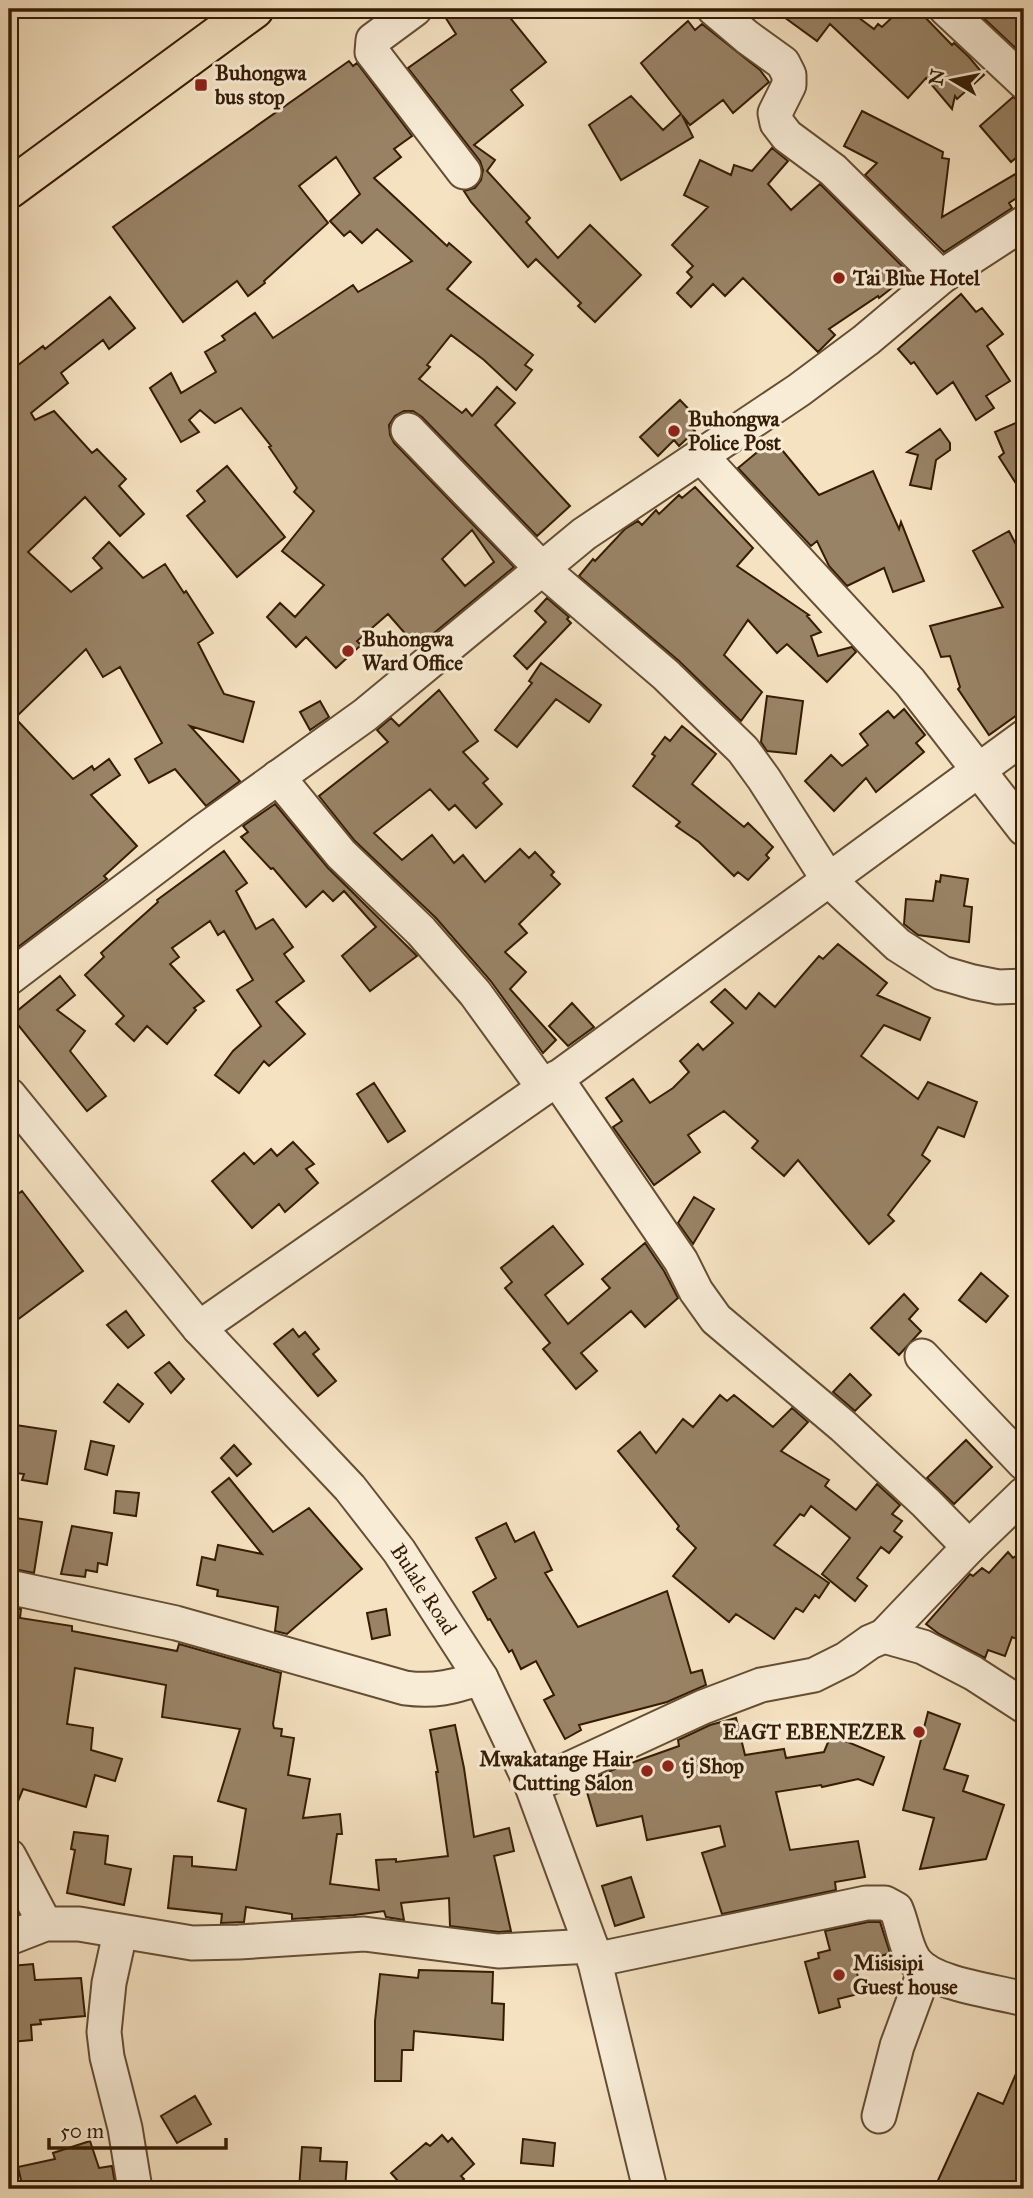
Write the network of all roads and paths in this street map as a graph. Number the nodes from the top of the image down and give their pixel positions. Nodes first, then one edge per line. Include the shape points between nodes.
1 (254, 9) edge
2 (415, 9) edge
3 (714, 9) edge
4 (946, 9) edge
5 (1024, 82) edge
6 (464, 173) dead end
7 (9, 189) edge
8 (1024, 223) edge
9 (941, 277) junction
10 (408, 430) dead end
11 (701, 456) junction
12 (541, 568) junction
13 (1024, 737) edge
14 (977, 772) junction
15 (278, 777) junction
16 (1024, 829) edge
17 (828, 879) junction
18 (9, 978) edge
19 (1024, 986) edge
20 (550, 1083) junction
21 (9, 1095) edge
22 (199, 1328) junction
23 (922, 1356) dead end
24 (1024, 1463) edge
25 (1024, 1494) edge
26 (969, 1546) junction
27 (9, 1587) edge
28 (884, 1636) junction
29 (481, 1678) junction
30 (1024, 1706) edge
31 (532, 1786) junction
32 (9, 1856) edge
33 (45, 1924) junction
34 (120, 1933) junction
35 (9, 1938) edge
36 (592, 1953) junction
37 (925, 1970) junction
38 (1024, 1999) edge
39 (879, 2116) dead end
40 (135, 2189) edge
41 (650, 2189) edge

1 - 7 highway
2 - 6 street via 373,40 372,52
3 - 9 street via 783,62 789,85 775,113 787,136 833,170
4 - 5 street
8 - 9 street
9 - 11 street via 866,341
10 - 12 street
11 - 12 street
11 - 14 street via 909,682
12 - 15 street via 365,715
12 - 17 street via 666,675 743,750
13 - 14 street
14 - 16 street
14 - 17 street
15 - 18 street
15 - 20 street via 341,854 421,930
17 - 19 street via 898,945 942,973 998,987
17 - 20 street
20 - 22 street
20 - 26 street via 681,1261 716,1319 842,1426
21 - 22 street, Bulale Road
22 - 29 street, Bulale Road via 350,1488 399,1551
23 - 24 street
25 - 26 street
26 - 28 street
27 - 29 street via 176,1623 405,1688 429,1691
28 - 30 street via 923,1647
28 - 31 street via 814,1675 761,1685 703,1707
29 - 31 street, Bulale Road
31 - 36 street, Bulale Road
32 - 33 street
33 - 34 street via 79,1924
33 - 35 street
34 - 36 street via 192,1943 364,1934 498,1951
34 - 40 street via 104,2032
36 - 37 street via 885,1903 896,1909 915,1962
36 - 41 street, Bulale Road
37 - 38 street
37 - 39 street via 897,2046

